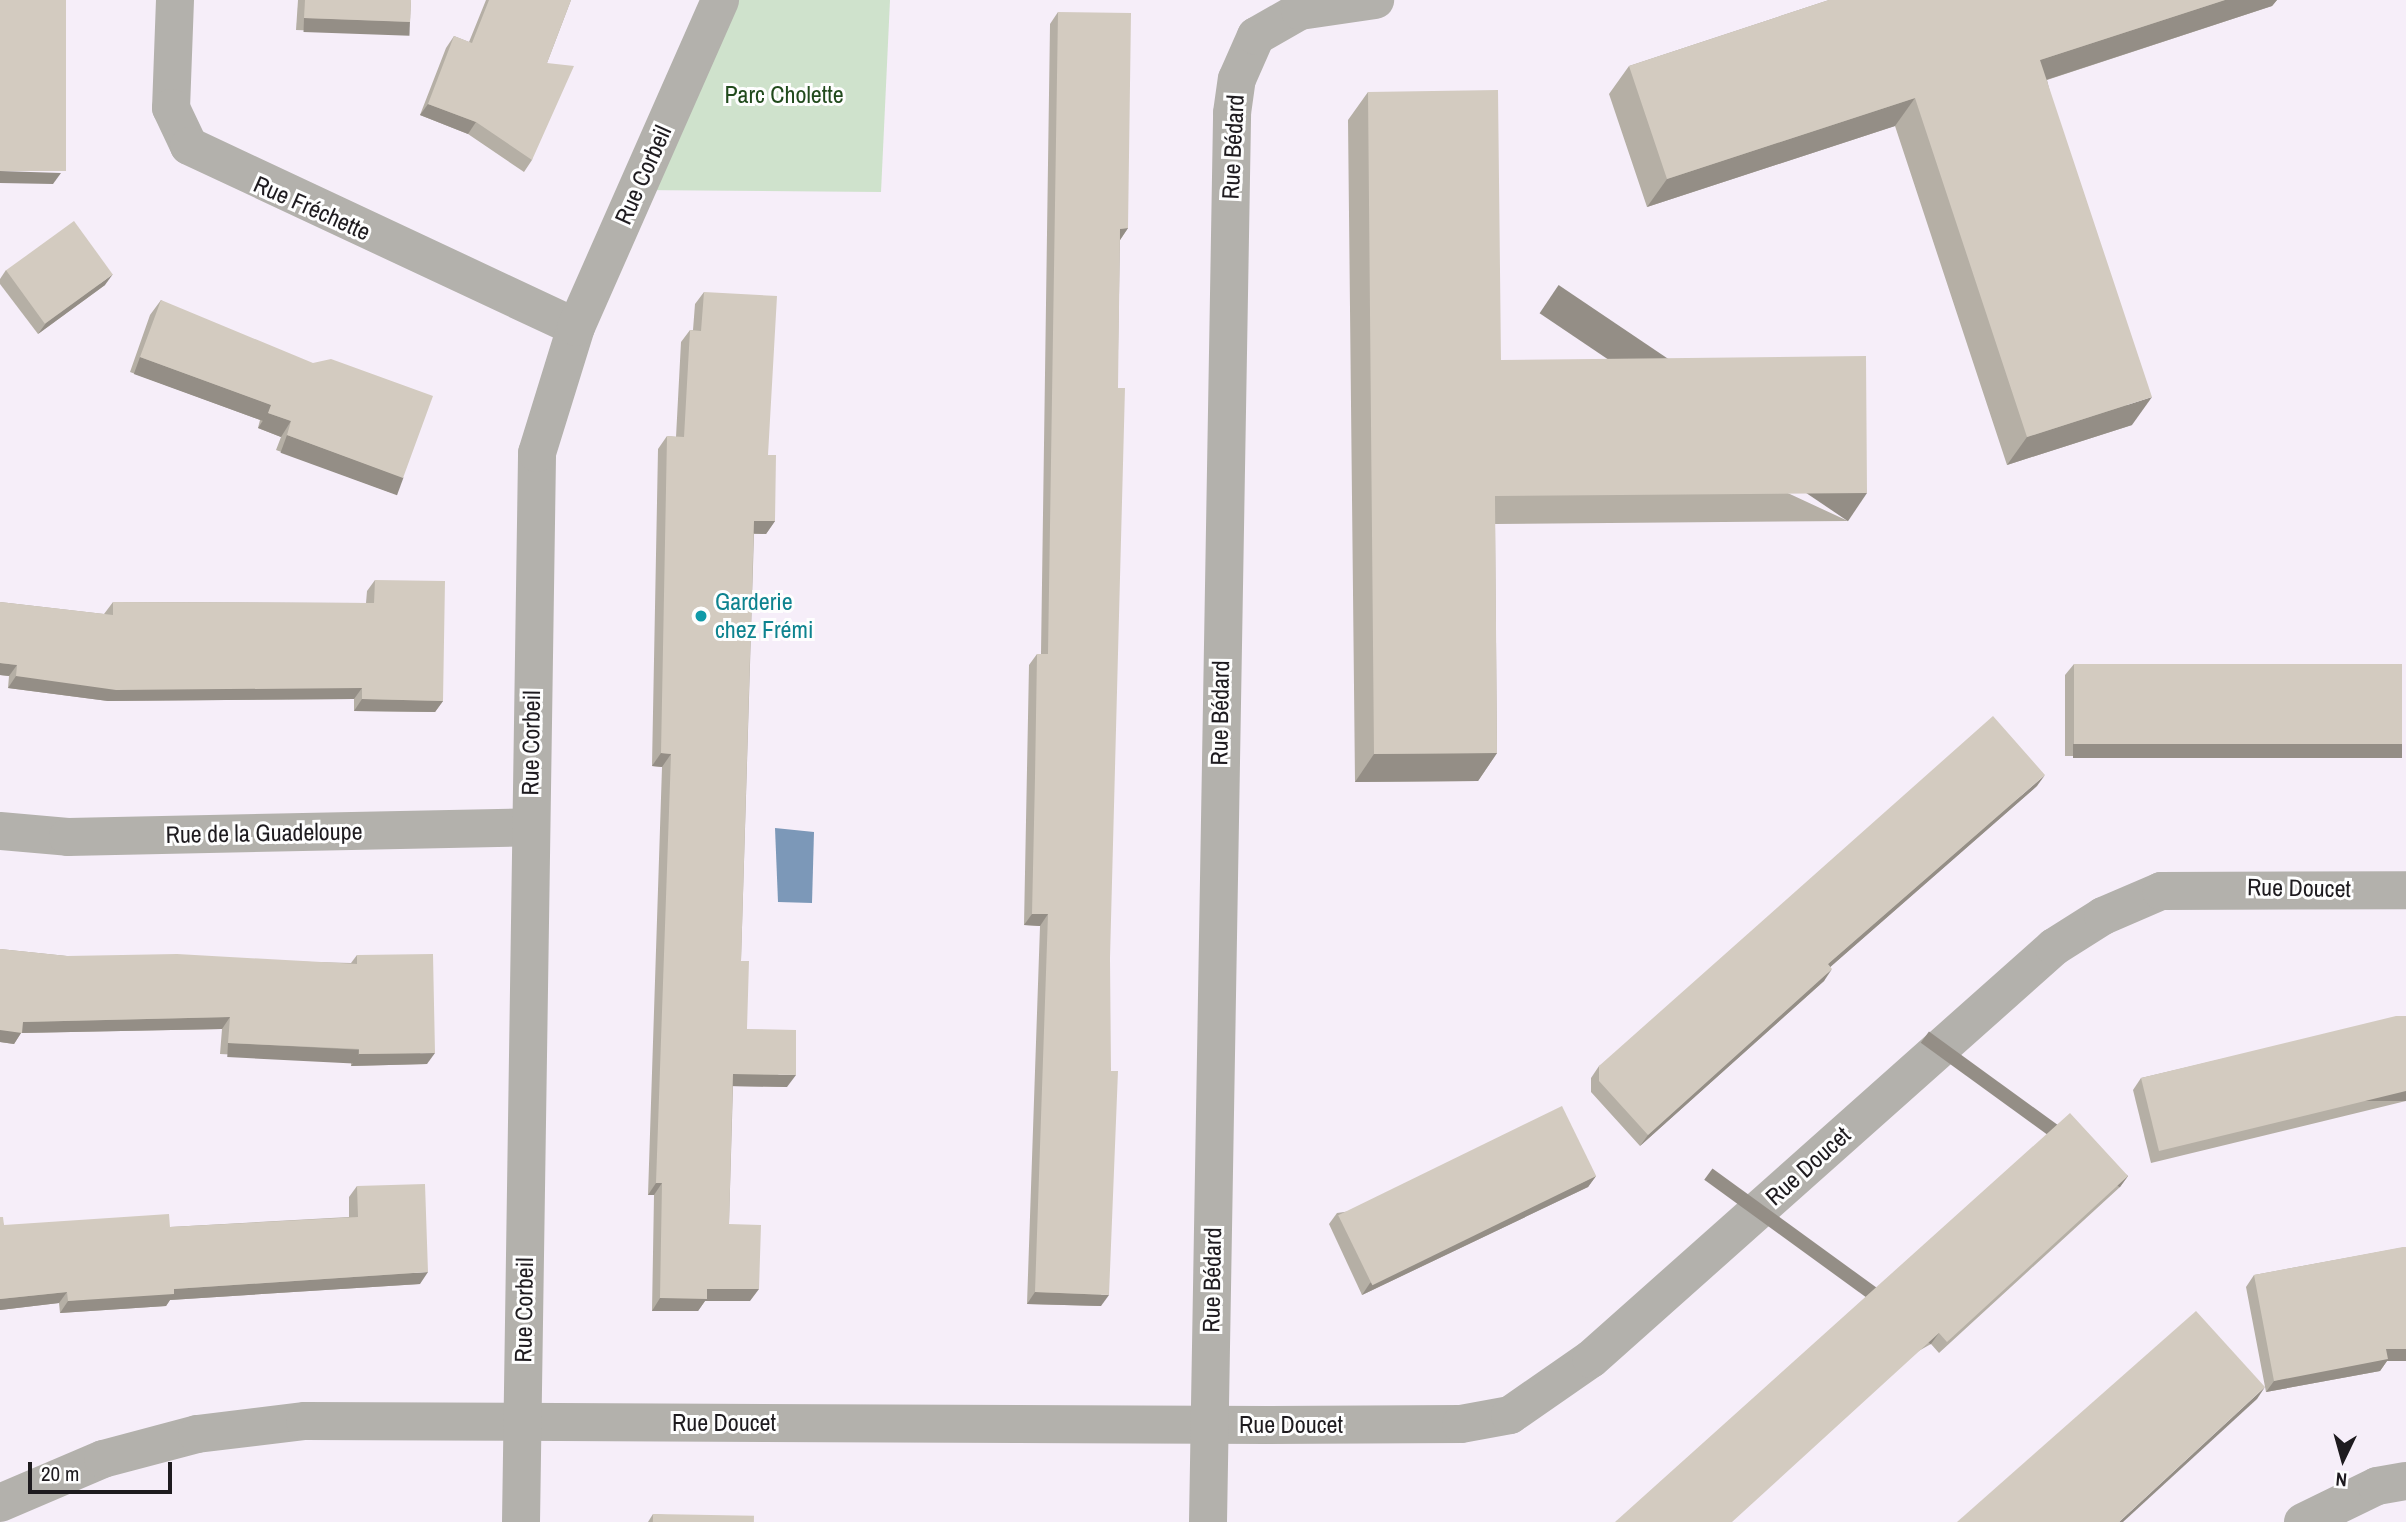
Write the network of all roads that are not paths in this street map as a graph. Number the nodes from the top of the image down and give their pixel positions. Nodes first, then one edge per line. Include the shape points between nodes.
1 (174, 0) edge
2 (720, 0) edge
3 (1375, 0) edge
4 (576, 327) junction
5 (529, 827) junction
6 (0, 831) edge
7 (2406, 890) edge
8 (523, 1422) junction
9 (1210, 1424) junction
10 (2406, 1481) edge
11 (0, 1503) edge
12 (521, 1522) edge
13 (1208, 1522) edge
14 (2303, 1522) edge

1 - 4 street, Rue Fréchette via 171,108 189,146
2 - 4 street, Rue Corbeil
3 - 9 street, Rue Bédard via 1300,11 1256,36 1237,79 1232,113
4 - 5 street, Rue Corbeil via 537,453
5 - 6 street, Rue de la Guadeloupe via 68,838
5 - 8 street, Rue Corbeil
7 - 9 street, Rue Doucet via 2231,886 2161,891 2103,916 2054,947 1591,1359 1510,1415 1461,1424
8 - 9 street, Rue Doucet
8 - 11 street, Rue Doucet via 305,1421 197,1434 103,1460
8 - 12 street, Rue Corbeil
9 - 13 street, Rue Bédard
10 - 14 street via 2378,1486

